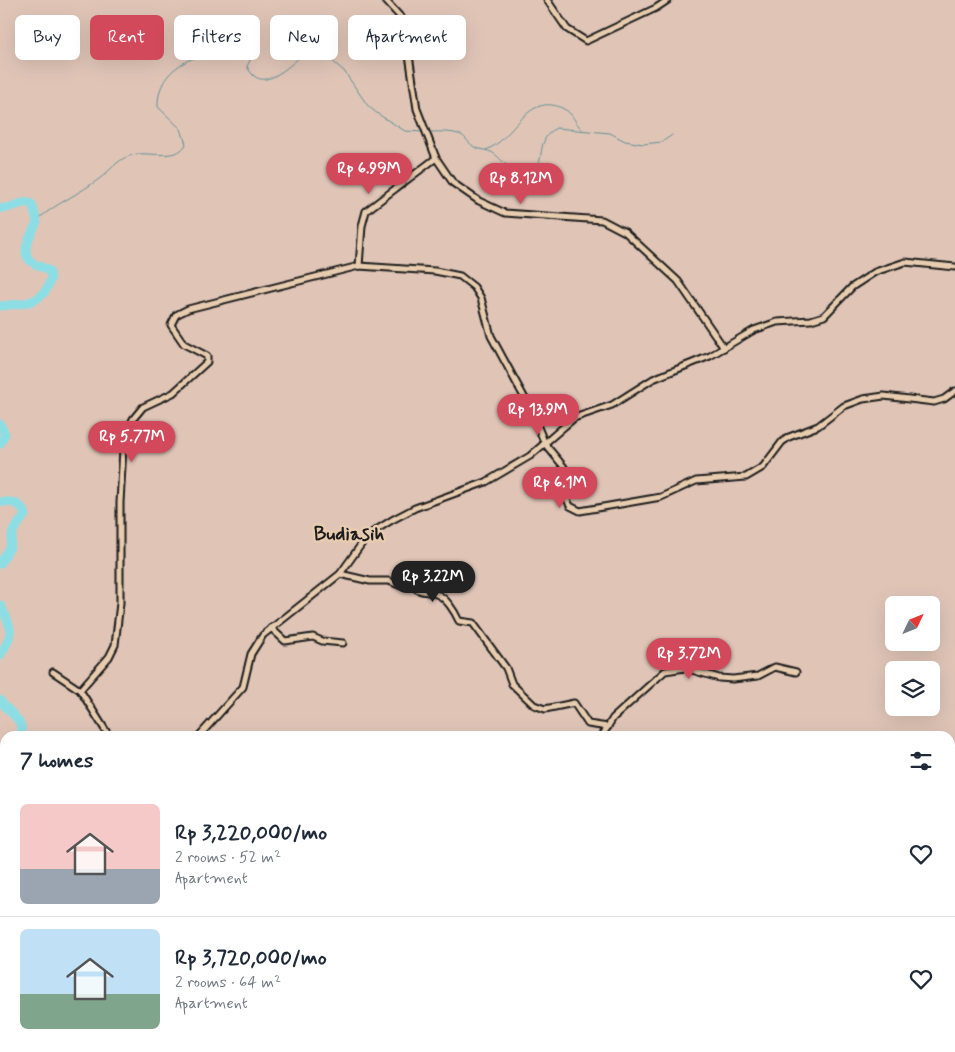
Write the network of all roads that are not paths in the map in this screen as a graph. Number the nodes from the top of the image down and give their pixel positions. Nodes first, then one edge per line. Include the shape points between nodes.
1 (384, 0) edge
2 (547, 0) edge
3 (668, 0) edge
4 (436, 158) junction
5 (955, 262) edge
6 (945, 265) junction
7 (359, 266) junction
8 (955, 267) edge
9 (724, 348) junction
10 (955, 391) edge
11 (545, 444) junction
12 (340, 574) junction
13 (271, 628) junction
14 (343, 643) dead end
15 (53, 672) dead end
16 (796, 672) dead end
17 (80, 690) junction
18 (608, 727) junction
19 (204, 729) edge
20 (106, 731) edge
21 (605, 731) edge

1 - 4 street via 404,21 417,109
2 - 3 street via 567,29 586,41 662,6
4 - 7 street via 366,211
4 - 9 street via 458,187 496,209 517,214 602,220 624,232 678,281
5 - 6 street
6 - 8 street
6 - 9 street via 905,262 891,266 859,281 824,316 772,323
7 - 11 street via 449,273 467,280 481,298 491,336 530,408
7 - 17 street via 188,309 173,318 171,325 179,338 208,360 173,393 143,406 127,431 120,494 120,603 115,645 109,657
9 - 11 street via 653,379 606,408 574,418
10 - 11 street via 934,402 884,396 863,399 844,406 818,426 789,437 763,467 746,477 696,481 661,497 589,510 580,511 570,506 564,486 564,467
11 - 12 street via 486,482 415,508 368,535
12 - 13 street
12 - 18 street via 398,585 411,584 419,591 439,594 459,621 474,623 506,668 512,684 534,705 545,709 574,703 588,724
13 - 14 street via 285,640 313,637
13 - 19 street via 253,648 243,687
15 - 17 street
16 - 18 street via 775,666 758,676 733,679 684,668 671,669 657,676 613,718
17 - 20 street
18 - 21 street

